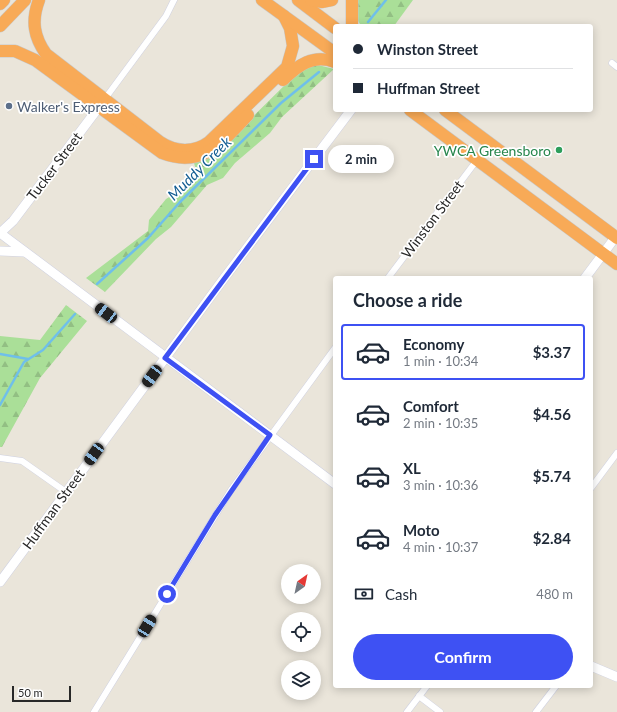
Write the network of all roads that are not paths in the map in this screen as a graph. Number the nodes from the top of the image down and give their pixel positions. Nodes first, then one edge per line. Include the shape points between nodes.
1 (4, 0) edge
2 (25, 0) edge
3 (38, 0) edge
4 (174, 0) edge
5 (262, 0) edge
6 (298, 0) edge
7 (311, 0) edge
8 (332, 0) edge
9 (352, 0) edge
10 (0, 4) edge
11 (284, 16) junction
12 (352, 24) edge
13 (0, 26) edge
14 (333, 26) edge
15 (0, 50) edge
16 (333, 52) edge
17 (333, 62) edge
18 (101, 104) junction
19 (350, 112) edge
20 (413, 112) edge
21 (448, 112) edge
22 (477, 160) junction
23 (0, 233) edge
24 (616, 237) edge
25 (0, 251) edge
26 (25, 252) junction
27 (603, 253) junction
28 (617, 264) edge
29 (390, 276) edge
30 (586, 276) edge
31 (333, 351) edge
32 (165, 358) junction
33 (270, 435) junction
34 (617, 453) edge
35 (0, 458) edge
36 (333, 482) edge
37 (593, 485) edge
38 (66, 492) junction
39 (0, 582) edge
40 (593, 667) edge
41 (615, 674) edge
42 (425, 688) edge
43 (554, 688) edge
44 (419, 696) junction
45 (94, 712) edge
46 (407, 712) edge
47 (440, 712) edge
48 (536, 712) edge

1 - 10 highway
2 - 13 highway
3 - 18 highway via 34,30 38,43 46,54
4 - 18 street, Tucker Street via 166,16
5 - 11 highway
6 - 14 highway
7 - 8 highway
9 - 12 highway
11 - 16 highway
11 - 18 highway via 290,28 293,46 287,67 204,145 182,150 167,146
15 - 18 highway via 15,51 35,60
17 - 18 highway via 311,60 302,63 216,147 208,153 188,158 162,153
18 - 23 street, Tucker Street via 12,221
19 - 32 street, Huffman Street
20 - 22 highway
21 - 24 highway
22 - 27 highway
22 - 29 street, Winston Street
23 - 26 street
24 - 27 street
25 - 26 street
26 - 32 street
27 - 28 highway
27 - 30 street
31 - 33 street
32 - 33 street
32 - 38 street, Huffman Street
33 - 36 street
33 - 45 street via 215,515
34 - 37 street
35 - 38 street via 22,461
38 - 39 street, Huffman Street
40 - 41 street
42 - 44 street
43 - 48 street
44 - 46 street
44 - 47 street

